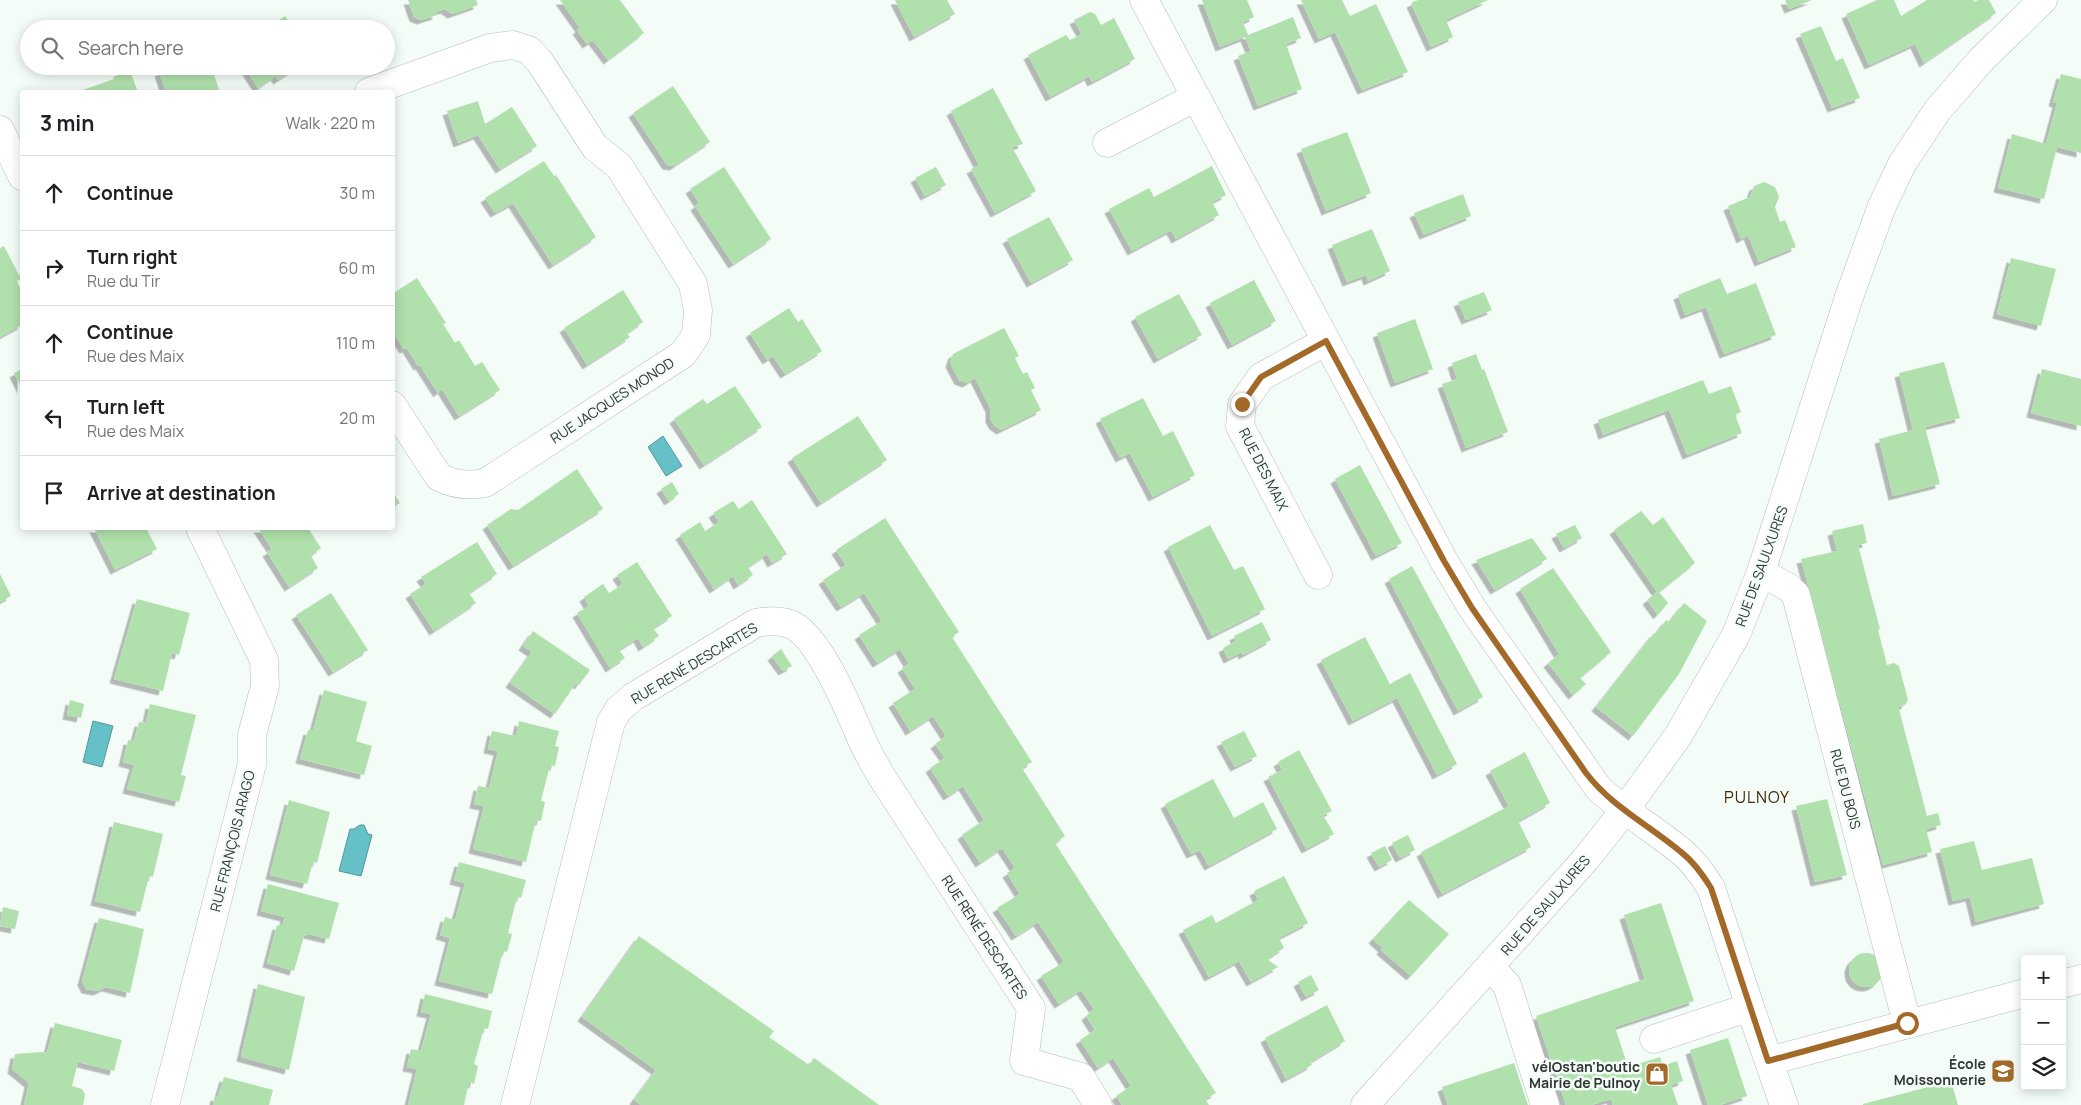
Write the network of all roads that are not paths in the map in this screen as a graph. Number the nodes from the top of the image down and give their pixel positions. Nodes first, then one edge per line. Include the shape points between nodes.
1 (1144, 0) edge
2 (2043, 0) edge
3 (374, 90) edge
4 (1196, 97) junction
5 (0, 130) edge
6 (1107, 143) dead end
7 (20, 172) edge
8 (1326, 341) junction
9 (395, 410) edge
10 (201, 530) edge
11 (1762, 572) junction
12 (1318, 575) dead end
13 (1624, 811) junction
14 (1490, 967) junction
15 (2081, 979) edge
16 (2066, 983) edge
17 (2021, 994) edge
18 (1750, 1007) junction
19 (1907, 1023) junction
20 (1654, 1039) dead end
21 (1768, 1061) junction
22 (165, 1105) edge
23 (515, 1105) edge
24 (1098, 1105) edge
25 (1365, 1105) edge
26 (1545, 1105) edge
27 (1784, 1105) edge

1 - 4 street
2 - 11 street, RUE DE SAULXURES via 1981,60 1937,111 1902,164 1882,206 1849,297
3 - 9 street, RUE JACQUES MONOD via 490,48 512,45 528,50 540,62 596,147 618,166 692,284 698,310 696,335 683,354 485,482 471,486 439,478
4 - 6 street
4 - 8 street
5 - 7 street
8 - 12 street, RUE DES MAIX via 1261,377 1242,404 1240,426
8 - 13 street via 1472,608 1586,773
10 - 22 street, RUE FRANÇOIS ARAGO via 264,660 265,686 252,735 252,764
11 - 13 street, RUE DE SAULXURES via 1736,635 1678,736
11 - 19 street, RUE DU BOIS via 1796,596
13 - 14 street, RUE DE SAULXURES
13 - 18 street via 1683,853 1711,888
14 - 25 street, RUE DE SAULXURES
14 - 26 street via 1507,985
15 - 16 street
17 - 19 street
18 - 20 street
18 - 21 street
19 - 21 street
21 - 27 street
23 - 24 street, RUE RENÉ DESCARTES via 612,722 633,697 756,623 772,621 791,624 809,639 845,698 862,742 880,774 1031,1008 1024,1061 1081,1077

